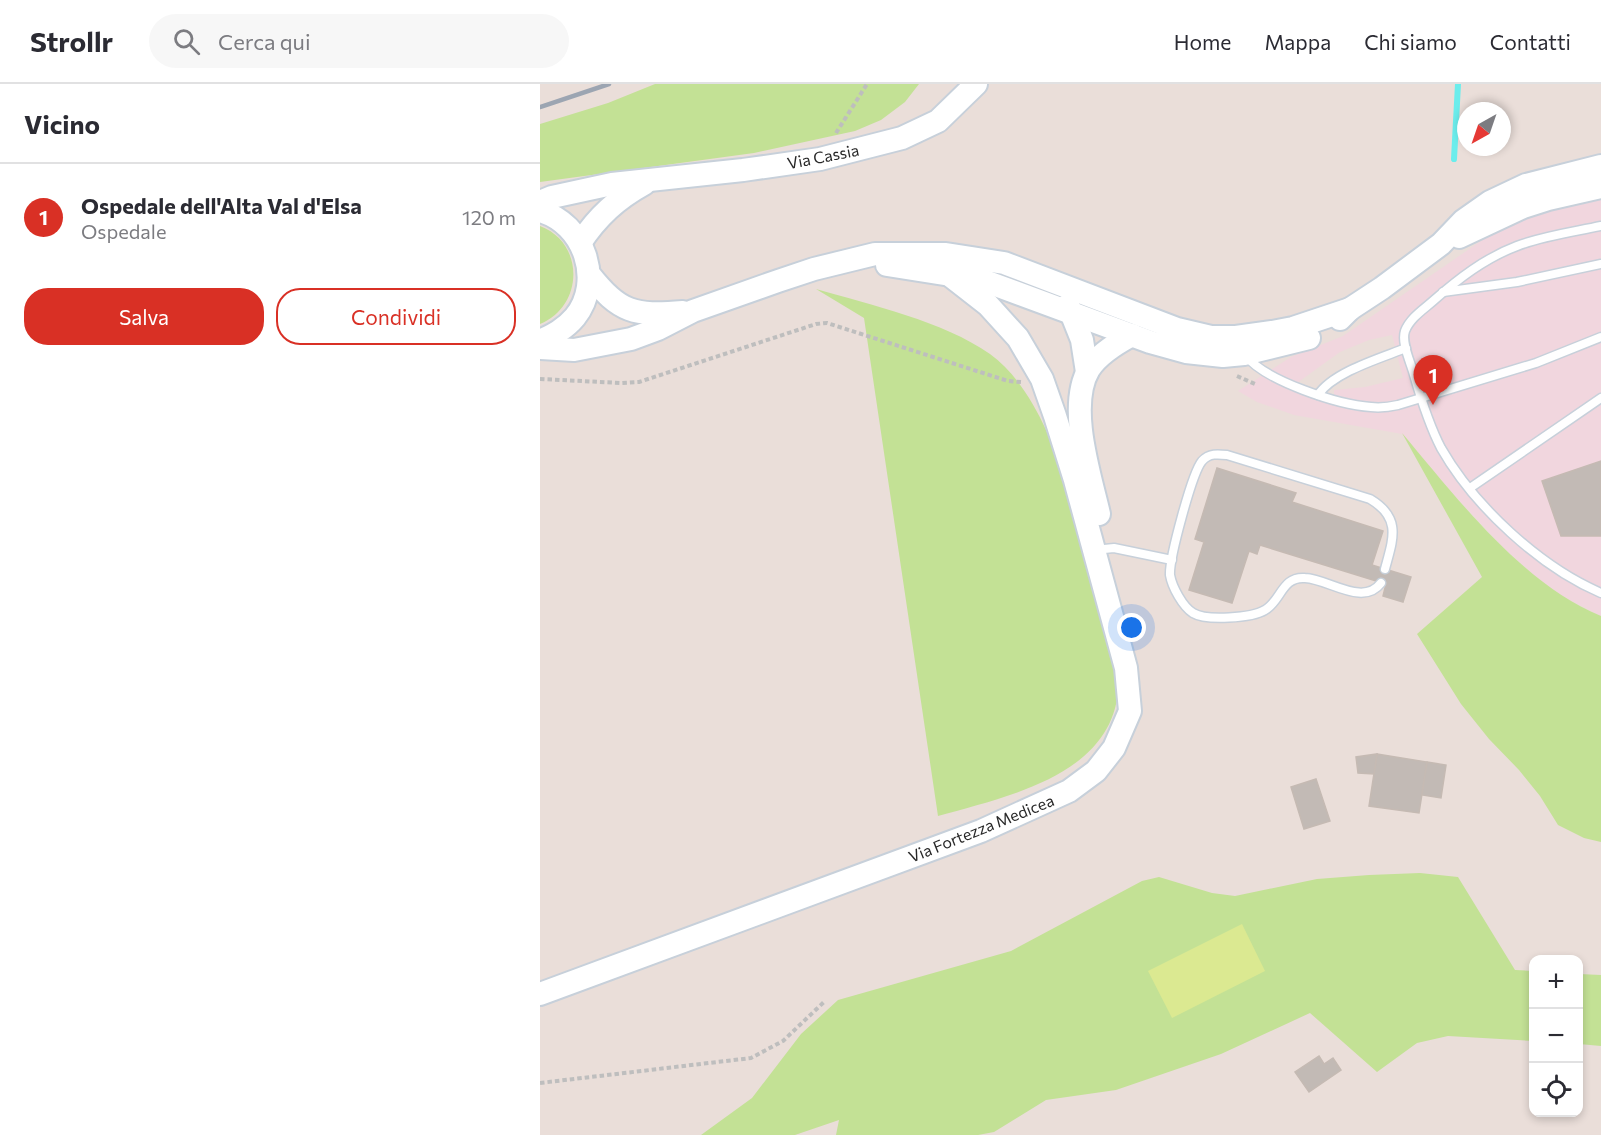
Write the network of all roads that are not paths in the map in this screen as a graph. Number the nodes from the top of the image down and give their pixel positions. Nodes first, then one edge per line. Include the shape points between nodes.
1 (976, 84) edge
2 (1601, 166) edge
3 (651, 180) junction
4 (1601, 187) edge
5 (540, 202) edge
6 (540, 211) edge
7 (1601, 226) edge
8 (580, 243) junction
9 (1441, 244) junction
10 (975, 257) junction
11 (850, 261) junction
12 (1601, 264) edge
13 (947, 273) junction
14 (589, 274) junction
15 (1443, 292) junction
16 (1350, 309) junction
17 (693, 311) junction
18 (1071, 312) junction
19 (1132, 335) junction
20 (1210, 337) junction
21 (1601, 337) edge
22 (540, 341) edge
23 (540, 348) edge
24 (1407, 348) junction
25 (1244, 354) junction
26 (1088, 372) junction
27 (1318, 395) junction
28 (1421, 398) junction
29 (1601, 398) edge
30 (1470, 488) junction
31 (1100, 549) junction
32 (1172, 560) junction
33 (1385, 569) dead end
34 (1381, 583) dead end
35 (1601, 593) edge
36 (540, 994) edge

1 - 3 main road, Via Cassia via 938,121 902,138 820,159
2 - 9 main road via 1506,193 1475,212
3 - 5 main road, Via Cassia via 612,184
3 - 8 main road, Via Cassia via 607,209
4 - 9 main road via 1512,211
6 - 8 main road via 567,226
7 - 15 lane via 1518,245 1477,267
8 - 14 main road
9 - 16 main road
10 - 11 main road via 875,254
10 - 18 main road via 1001,273 1063,297
10 - 20 main road via 1020,268 1171,327
11 - 13 main road
11 - 17 main road via 804,272
12 - 15 lane via 1517,282
13 - 18 main road via 995,284
13 - 31 main road via 999,315 1034,364
14 - 17 main road via 611,299 627,309 653,315
14 - 22 main road via 586,297 576,316 559,332
15 - 24 lane via 1408,325 1404,336
16 - 20 main road via 1293,328
16 - 25 main road via 1329,328 1311,337
17 - 23 main road via 658,329 613,344 574,350
18 - 19 main road
18 - 26 main road
19 - 25 main road via 1186,352
19 - 26 main road via 1104,354
20 - 25 lane
21 - 28 lane via 1536,363
24 - 27 lane via 1335,379
24 - 28 lane
25 - 27 lane via 1269,374
26 - 31 main road via 1080,410
27 - 28 lane via 1380,408
28 - 30 lane via 1441,447
29 - 30 lane
30 - 35 lane via 1533,551
31 - 32 lane
31 - 36 main road, Via Fortezza Medicea via 1137,659 1137,682 1119,740 1102,764 1081,783 981,831
32 - 33 lane via 1199,467 1207,457 1219,454 1360,495 1379,505 1389,517 1394,534
32 - 34 lane via 1173,586 1192,612 1206,617 1260,612 1271,605 1287,583 1298,578 1361,593 1373,591

